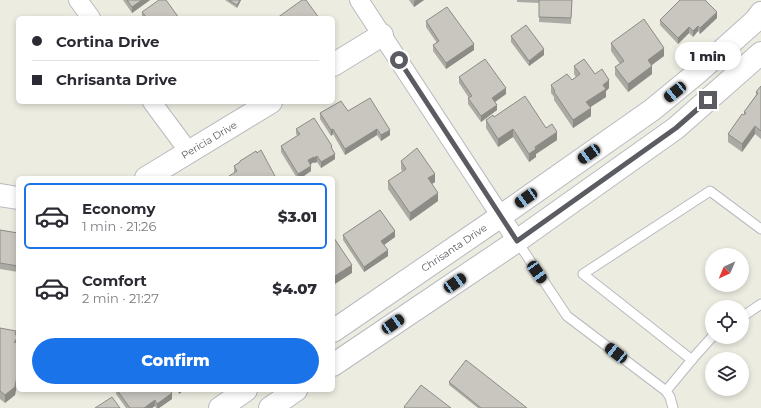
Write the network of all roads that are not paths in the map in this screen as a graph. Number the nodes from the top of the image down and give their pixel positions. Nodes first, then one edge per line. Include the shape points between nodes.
1 (78, 0) edge
2 (359, 0) edge
3 (90, 16) edge
4 (759, 20) edge
5 (382, 34) junction
6 (761, 53) edge
7 (335, 64) edge
8 (153, 104) edge
9 (268, 104) edge
10 (189, 152) junction
11 (149, 176) edge
12 (0, 195) edge
13 (16, 198) edge
14 (501, 216) junction
15 (761, 229) edge
16 (517, 241) junction
17 (761, 304) edge
18 (749, 312) edge
19 (335, 330) edge
20 (706, 344) edge
21 (692, 360) junction
22 (335, 364) edge
23 (666, 391) junction
24 (243, 392) edge
25 (293, 392) edge
26 (220, 408) edge
27 (270, 408) edge
28 (673, 408) edge

1 - 3 street
2 - 5 street
4 - 14 street, Chrisanta Drive via 652,110
5 - 7 street
5 - 14 street
6 - 16 street via 676,128
8 - 10 street
9 - 10 street, Pericia Drive
10 - 11 street, Pericia Drive
12 - 13 street
14 - 16 street
14 - 19 street, Chrisanta Drive
15 - 21 lane via 710,191 583,274
16 - 22 street
16 - 23 lane via 567,316
17 - 18 lane
20 - 21 lane
21 - 23 lane
23 - 28 lane
24 - 26 street
25 - 27 street

